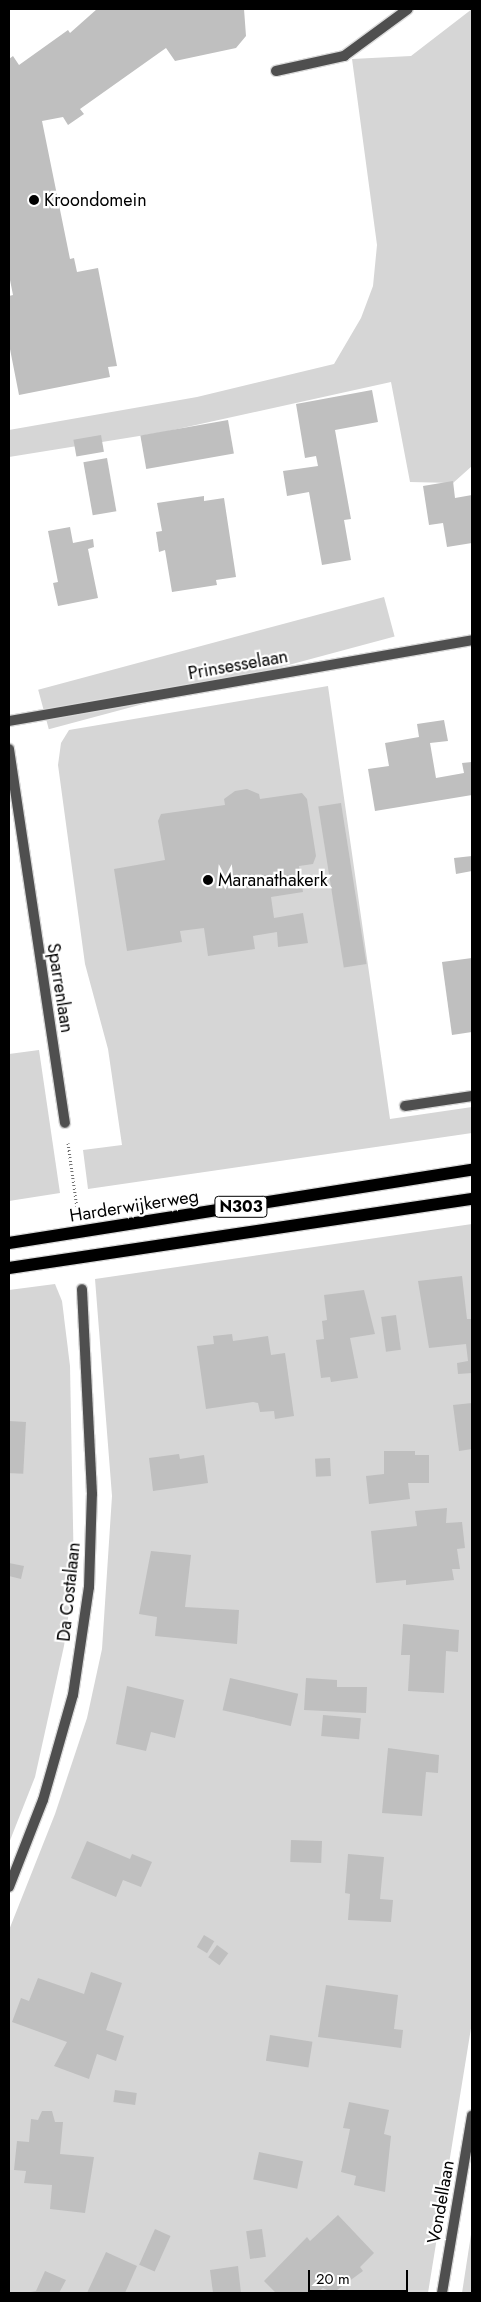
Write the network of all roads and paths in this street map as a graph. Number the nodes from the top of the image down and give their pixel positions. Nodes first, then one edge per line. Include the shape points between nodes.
1 (408, 9) edge
2 (276, 71) dead end
3 (472, 640) edge
4 (9, 722) edge
5 (9, 749) edge
6 (472, 1096) edge
7 (405, 1106) dead end
8 (65, 1123) joint
9 (472, 1170) edge
10 (472, 1199) edge
11 (79, 1232) junction
12 (9, 1243) edge
13 (9, 1268) edge
14 (82, 1289) dead end
15 (9, 1887) edge
16 (472, 2116) edge
17 (442, 2293) edge

1 - 2 street via 344,56
3 - 4 street, Prinsesselaan
5 - 8 street, Sparrenlaan
6 - 7 street
8 - 11 path
9 - 11 main road, Harderwijkerweg / N303
10 - 13 main road, N303
11 - 12 main road, Harderwijkerweg / N303
14 - 15 street, Da Costalaan via 92,1494 89,1587 72,1695 43,1800
16 - 17 street, Vondellaan

